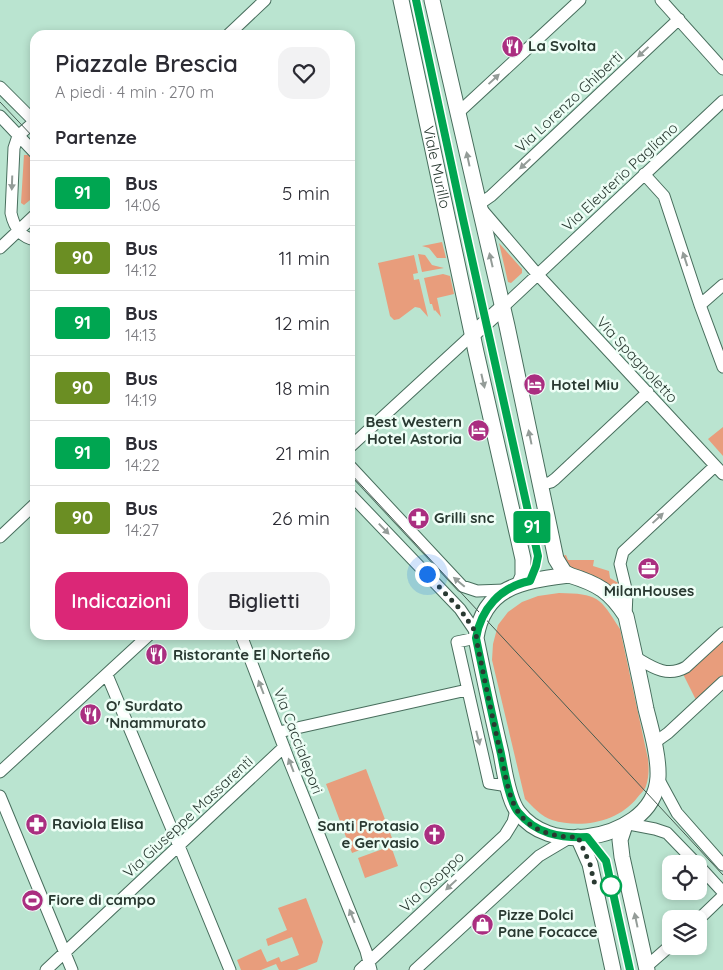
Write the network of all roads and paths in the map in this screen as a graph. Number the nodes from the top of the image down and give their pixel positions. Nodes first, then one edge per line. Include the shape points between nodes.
1 (265, 0) edge
2 (401, 0) edge
3 (432, 0) edge
4 (580, 0) edge
5 (661, 0) edge
6 (679, 19) junction
7 (233, 30) edge
8 (723, 69) edge
9 (0, 87) edge
10 (723, 102) edge
11 (459, 112) junction
12 (0, 116) edge
13 (30, 116) edge
14 (30, 125) edge
15 (18, 136) junction
16 (30, 148) edge
17 (644, 174) junction
18 (478, 205) junction
19 (30, 220) edge
20 (18, 231) junction
21 (30, 237) edge
22 (0, 248) edge
23 (538, 275) junction
24 (723, 285) edge
25 (700, 305) junction
26 (502, 308) junction
27 (472, 334) junction
28 (723, 367) edge
29 (648, 392) junction
30 (355, 442) edge
31 (719, 470) edge
32 (355, 471) edge
33 (540, 485) junction
34 (355, 499) edge
35 (30, 509) edge
36 (0, 537) edge
37 (569, 575) junction
38 (525, 582) junction
39 (505, 590) junction
40 (626, 616) junction
41 (723, 633) edge
42 (477, 636) junction
43 (144, 640) edge
44 (243, 640) edge
45 (635, 657) junction
46 (107, 675) junction
47 (723, 682) edge
48 (467, 690) junction
49 (279, 732) junction
50 (654, 743) junction
51 (284, 747) junction
52 (0, 772) edge
53 (658, 778) junction
54 (508, 786) junction
55 (0, 796) edge
56 (516, 810) junction
57 (627, 825) junction
58 (574, 837) junction
59 (180, 846) junction
60 (688, 855) edge
61 (723, 865) edge
62 (707, 875) edge
63 (723, 894) edge
64 (707, 911) edge
65 (64, 953) junction
66 (662, 954) edge
67 (370, 966) edge
68 (646, 969) edge
69 (46, 970) edge
70 (72, 970) edge
71 (230, 970) edge
72 (360, 970) edge
73 (415, 970) edge
74 (613, 970) edge

1 - 7 street
2 - 27 main road, Viale Murillo
3 - 11 main road
11 -> 4 street
5 - 6 street
6 - 8 street
6 -> 18 street, Via Lorenzo Ghiberti
9 - 13 street
10 - 17 street, Via Eleuterio Pagliano
18 -> 11 main road
12 - 15 street
14 - 15 street
15 - 16 street
15 -> 20 street via 14,148 11,213
17 - 23 street, Via Eleuterio Pagliano
25 -> 17 street via 664,196
18 - 23 street
26 -> 18 main road
19 - 20 street
20 - 21 street
20 - 22 street
23 - 26 street
23 - 29 street, Via Spagnoletto
24 - 25 street
25 - 28 street
26 - 27 main road
33 -> 26 main road
27 - 30 street
27 -> 38 main road, Viale Murillo via 523,559
29 - 31 street, Via Spagnoletto
29 - 33 street via 555,479
40 -> 31 street via 627,592 620,564 623,552
39 -> 32 street via 477,591 462,586
33 - 37 main road via 556,559
34 -> 42 street via 460,609
35 - 36 street
37 - 38 main road
37 - 40 main road via 609,593
38 - 39 main road
39 - 42 main road via 483,616
40 - 45 main road
41 - 45 street via 680,671 668,672
42 - 48 street via 457,642
42 - 54 main road
43 - 46 street
49 -> 44 street, Via Caccialepori
45 - 50 main road
46 - 52 street
46 - 59 street
47 - 50 street
48 - 49 street
48 -> 54 street via 489,783
49 - 51 street, Via Caccialepori
50 - 53 main road
51 - 59 street, Via Giuseppe Massarenti
67 -> 51 street, Via Caccialepori
53 - 57 main road via 646,808
53 - 61 street via 677,813
54 - 56 main road
55 - 65 street
56 - 58 main road via 541,831
56 -> 67 street, Via Osoppo via 505,835
57 - 58 main road via 602,834
57 - 60 street via 655,828 667,833
68 -> 57 main road via 622,857 620,840
58 - 73 street via 539,856
58 - 74 main road via 590,864
59 - 65 street, Via Giuseppe Massarenti
59 - 71 street
62 - 63 street
63 - 64 street
65 - 69 street, Via Giuseppe Massarenti
65 - 70 street
66 - 68 street
67 - 72 street, Via Osoppo

